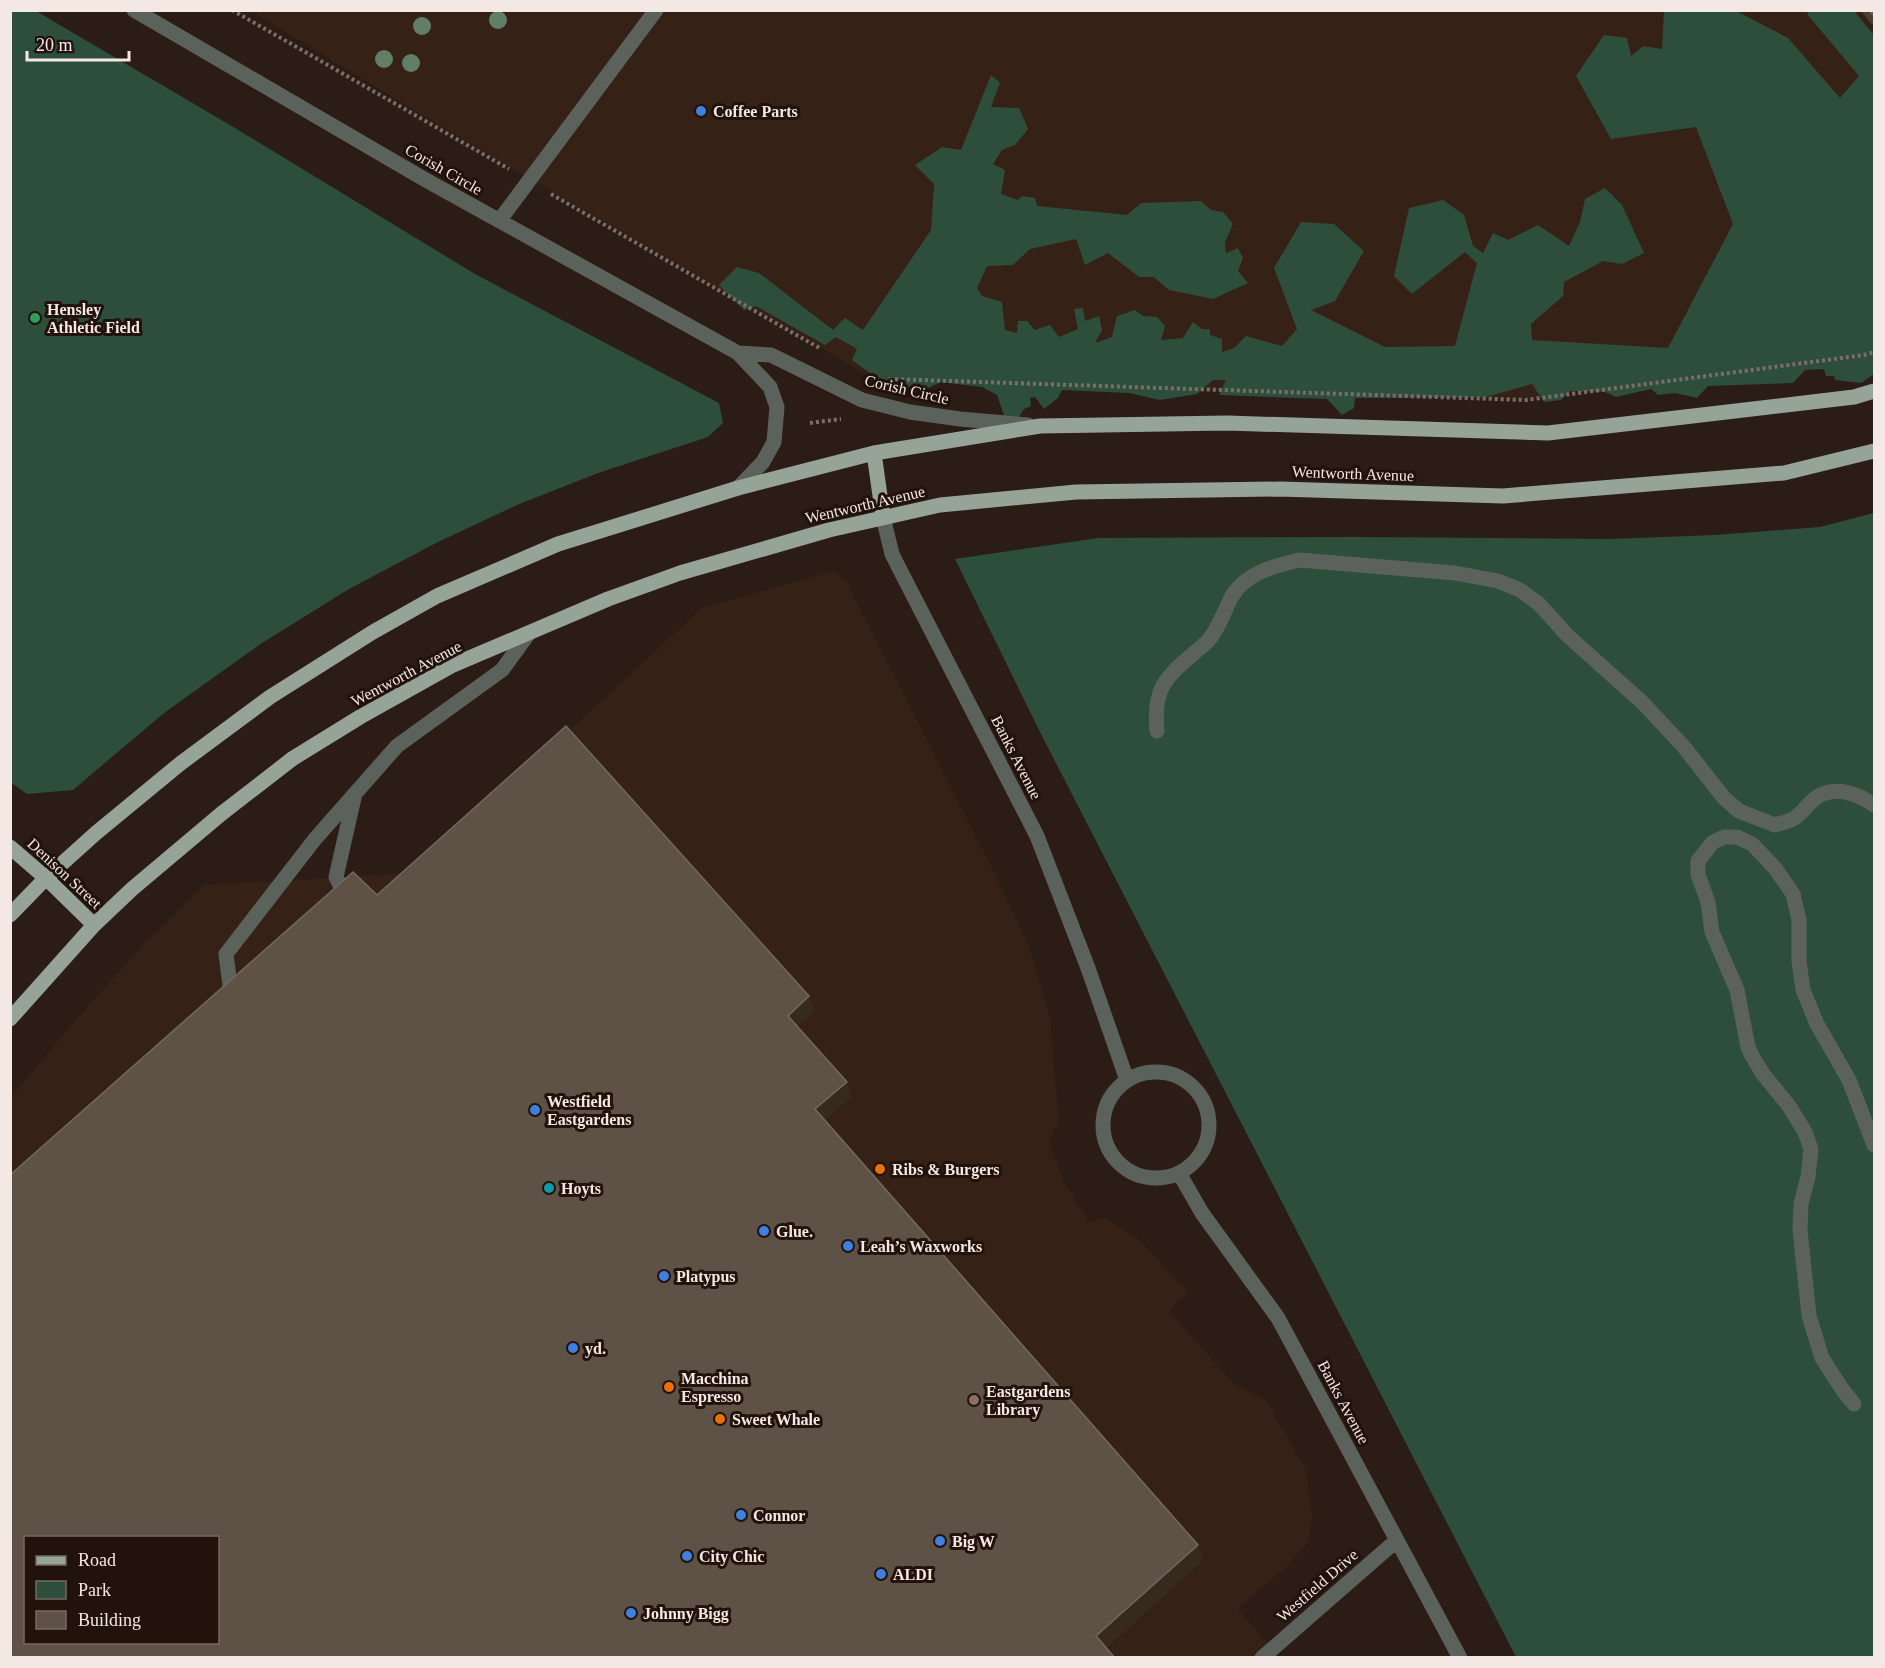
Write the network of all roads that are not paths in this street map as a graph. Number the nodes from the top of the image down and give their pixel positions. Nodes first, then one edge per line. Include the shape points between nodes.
1 (134, 10) edge
2 (656, 10) edge
3 (500, 221) junction
4 (738, 353) junction
5 (1875, 391) edge
6 (1040, 426) junction
7 (1875, 451) edge
8 (874, 453) junction
9 (738, 488) junction
10 (883, 517) junction
11 (529, 633) junction
12 (1157, 731) dead end
13 (354, 795) junction
14 (1875, 805) edge
15 (10, 847) edge
16 (46, 878) junction
17 (347, 899) edge
18 (10, 915) edge
19 (94, 925) junction
20 (240, 1012) edge
21 (10, 1019) edge
22 (1127, 1080) junction
23 (1875, 1145) edge
24 (1179, 1173) junction
25 (1854, 1404) dead end
26 (1397, 1540) junction
27 (1262, 1658) edge
28 (1460, 1658) edge

1 - 3 street, Corish Circle
2 - 3 street
3 - 4 street, Corish Circle
4 - 6 street, Corish Circle via 771,355 862,400 910,412
4 - 9 street, Corish Circle via 770,387 777,418 774,442 763,462
5 - 6 main road via 1854,397 1548,433 1227,423
6 - 8 main road
7 - 10 main road, Wentworth Avenue via 1784,473 1503,496 1280,489 1076,492 940,505
8 - 9 main road
8 - 10 main road, Banks Avenue
9 - 16 main road via 558,544 437,596 270,696 139,798
10 - 11 main road, Wentworth Avenue via 680,573
10 - 22 street, Banks Avenue via 892,554 1037,836
11 - 13 street via 502,669 397,746
11 - 19 main road, Wentworth Avenue via 453,665 292,759 221,814
12 - 14 street via 1157,702 1168,675 1210,639 1233,594 1243,582 1261,572 1300,561 1455,573 1498,581 1539,604 1642,703 1739,811 1775,825 1793,819 1816,797 1831,792 1847,792
13 - 17 street via 336,877
13 - 20 street via 226,954 232,1004
15 - 16 main road, Denison Street
16 - 18 main road
16 - 19 main road, Denison Street
19 - 21 main road, Wentworth Avenue
22 - 24 street via 1111,1096 1102,1117 1104,1139 1114,1159 1131,1173 1147,1178
22 - 24 street via 1141,1074 1172,1074 1186,1081 1206,1105 1208,1137 1192,1164
23 - 25 street via 1849,1080 1817,1024 1803,990 1799,920 1793,894 1752,844 1737,837 1713,842 1698,861 1712,932 1737,990 1752,1056 1805,1132 1810,1149 1800,1230 1809,1316 1822,1358
24 - 26 street, Banks Avenue via 1202,1213 1278,1318
26 - 27 street, Westfield Drive
26 - 28 street, Banks Avenue

